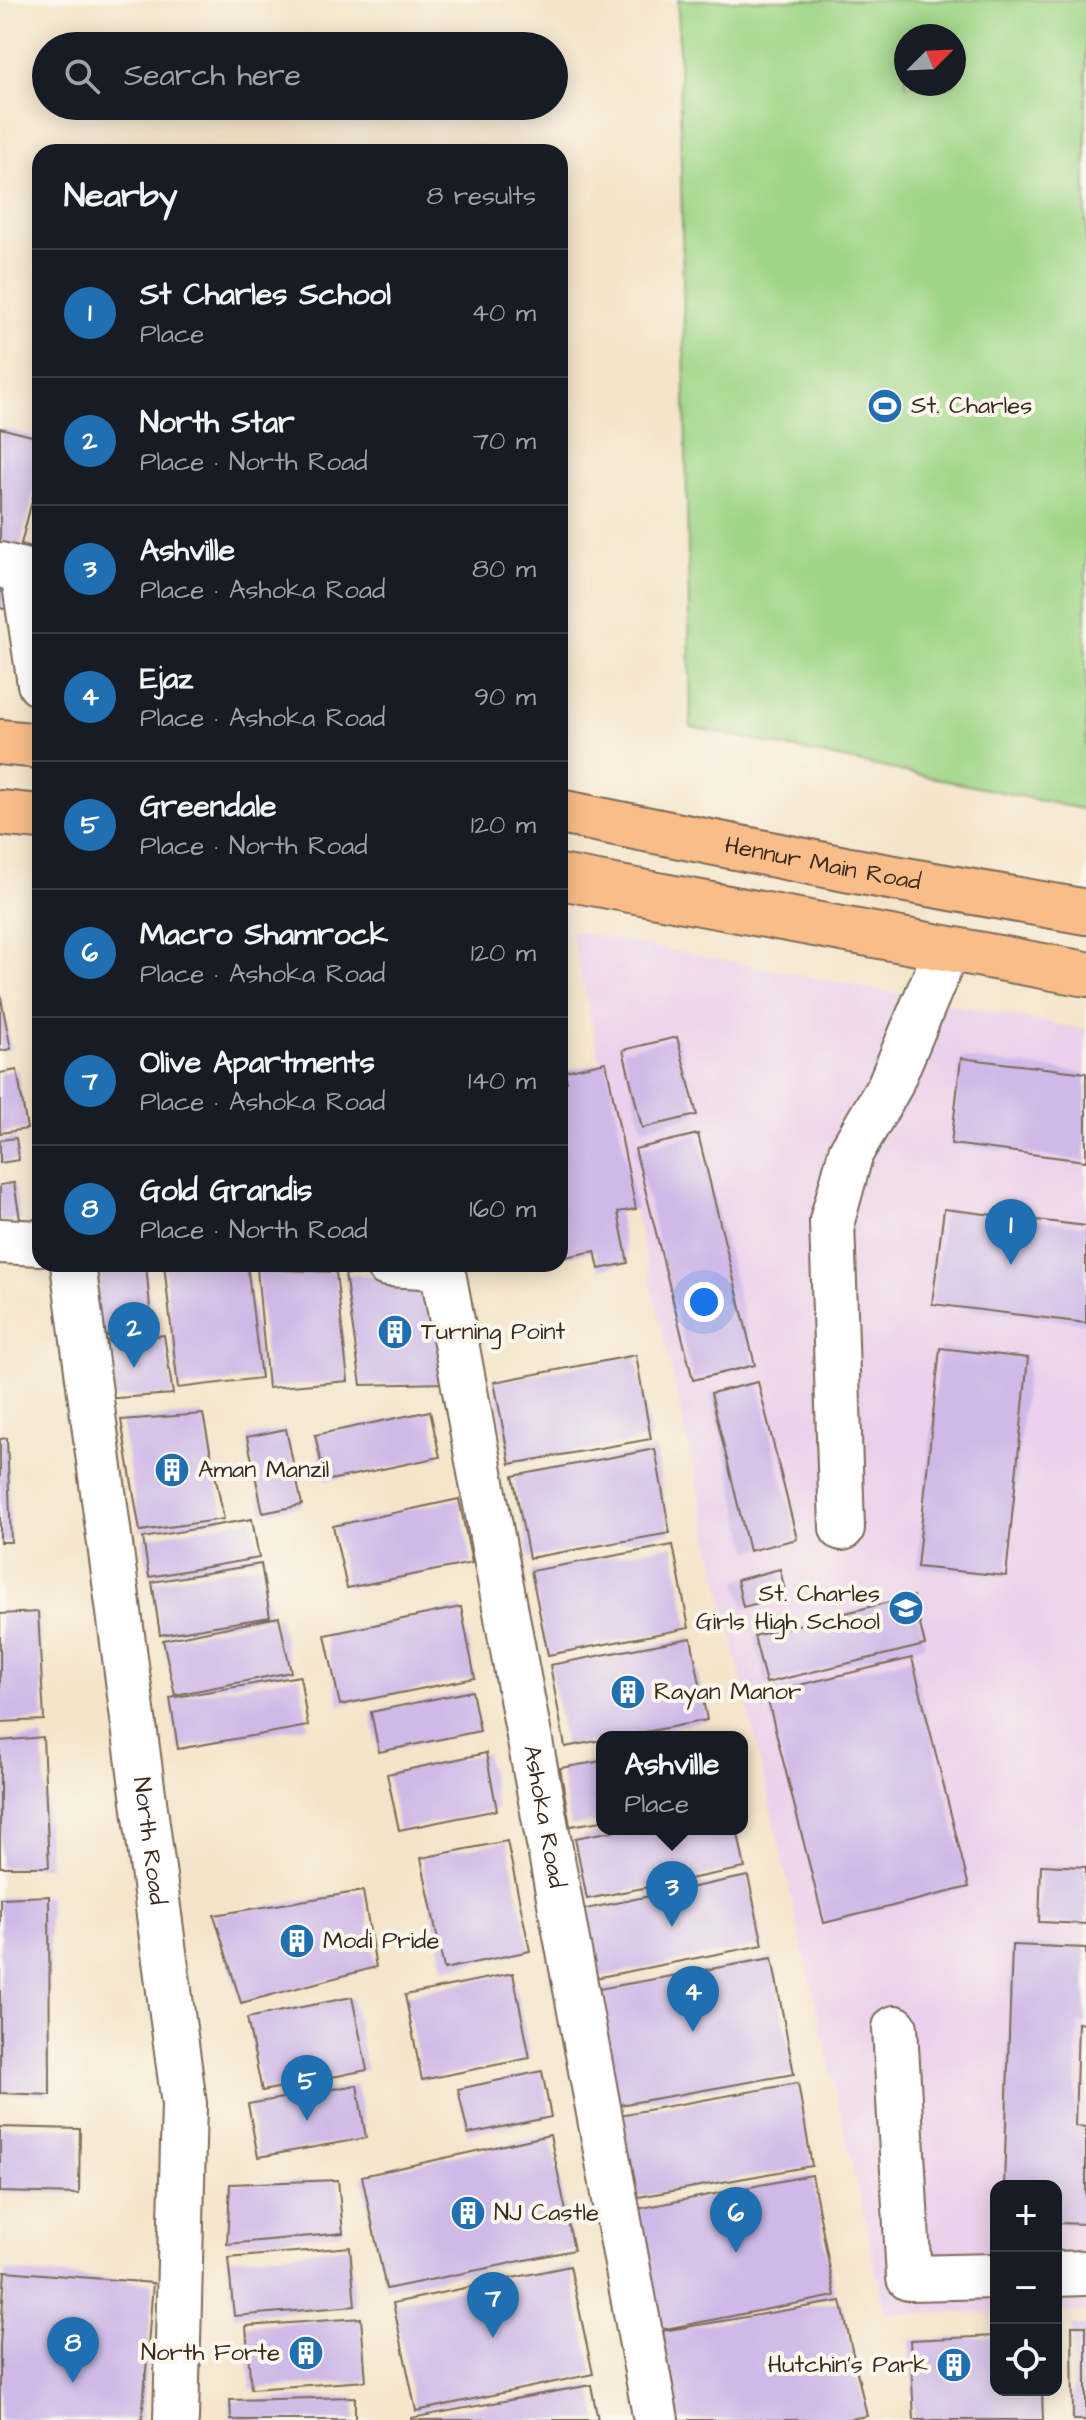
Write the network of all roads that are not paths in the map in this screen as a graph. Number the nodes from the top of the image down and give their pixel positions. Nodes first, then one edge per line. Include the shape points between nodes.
1 (0, 565) edge
2 (32, 631) edge
3 (0, 742) edge
4 (32, 745) edge
5 (0, 813) edge
6 (568, 814) edge
7 (32, 816) edge
8 (568, 878) edge
9 (1086, 912) edge
10 (947, 949) junction
11 (1086, 974) edge
12 (0, 1241) edge
13 (32, 1243) edge
14 (74, 1272) edge
15 (443, 1272) edge
16 (842, 1528) dead end
17 (895, 2028) dead end
18 (1086, 2273) edge
19 (1062, 2274) edge
20 (990, 2276) edge
21 (176, 2420) edge
22 (656, 2420) edge

1 - 2 street via 23,571
3 - 4 main road
5 - 7 main road
6 - 9 main road, Hennur Main Road
8 - 10 main road
10 - 11 main road
10 - 16 street via 889,1087 851,1152 832,1221
12 - 13 street
14 - 21 street, North Road via 184,2104
15 - 22 street, Ashoka Road
17 - 20 street via 909,2278
18 - 19 street

